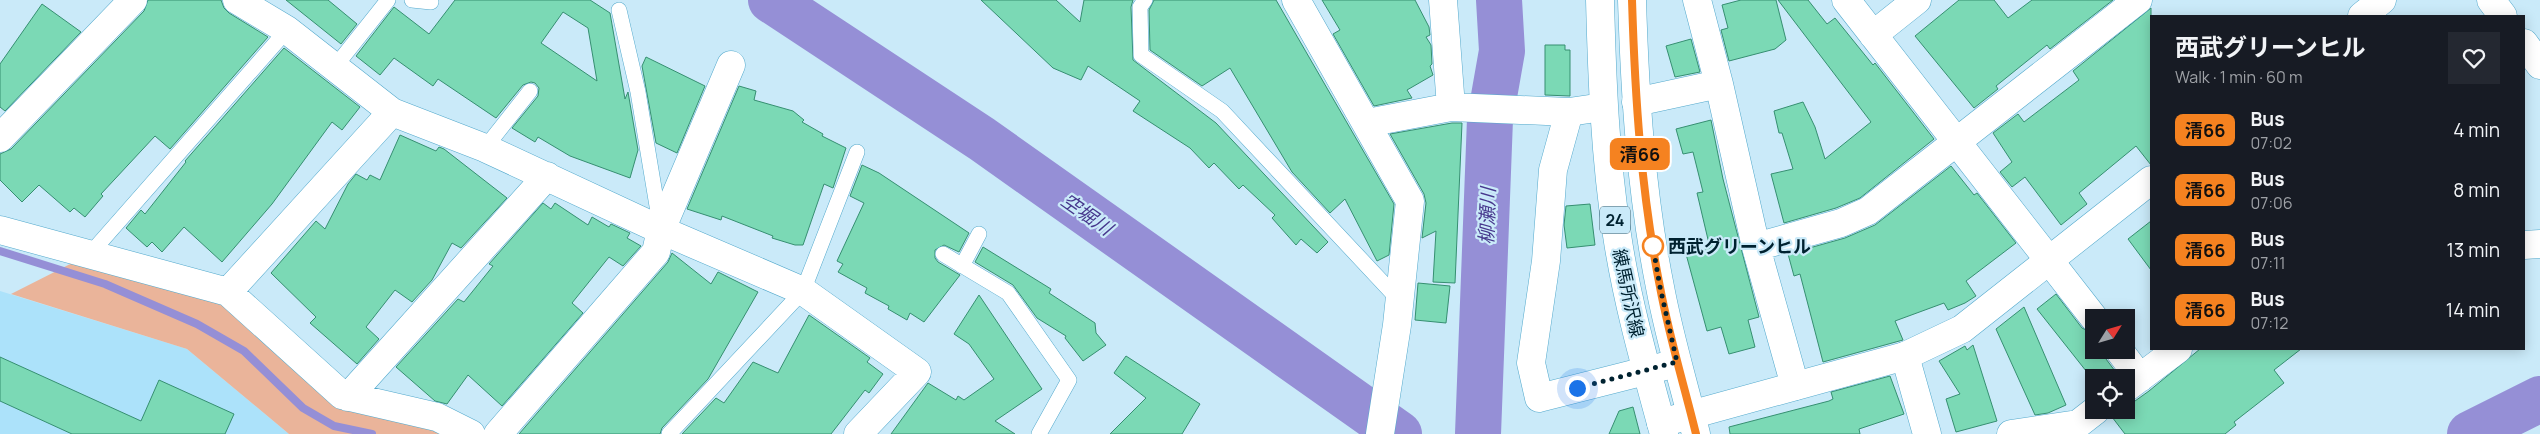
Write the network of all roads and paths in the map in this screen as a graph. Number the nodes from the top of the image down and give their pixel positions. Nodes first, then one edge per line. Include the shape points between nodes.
1 (132, 0) edge
2 (237, 0) edge
3 (388, 0) edge
4 (412, 0) edge
5 (1145, 0) edge
6 (1296, 0) edge
7 (1443, 0) edge
8 (1600, 0) edge
9 (1632, 0) edge
10 (1697, 0) edge
11 (1846, 0) edge
12 (1917, 0) edge
13 (2138, 0) edge
14 (2382, 0) edge
15 (2491, 0) edge
16 (431, 2) dead end
17 (619, 10) dead end
18 (2363, 15) edge
19 (2502, 15) edge
20 (287, 30) junction
21 (1873, 35) junction
22 (2525, 44) edge
23 (731, 65) dead end
24 (2540, 66) edge
25 (334, 68) junction
26 (2525, 80) edge
27 (1719, 84) junction
28 (530, 91) dead end
29 (1636, 102) junction
30 (1603, 107) junction
31 (1460, 108) junction
32 (392, 112) junction
33 (1556, 112) junction
34 (1367, 123) junction
35 (0, 138) edge
36 (1957, 143) junction
37 (485, 148) junction
38 (857, 152) dead end
39 (547, 176) junction
40 (2150, 181) edge
41 (0, 230) edge
42 (662, 230) junction
43 (979, 234) dead end
44 (2540, 244) edge
45 (2525, 245) edge
46 (1756, 247) junction
47 (90, 254) junction
48 (943, 254) dead end
49 (2049, 259) junction
50 (962, 266) junction
51 (803, 291) junction
52 (228, 292) junction
53 (1400, 300) junction
54 (2087, 309) edge
55 (2177, 350) edge
56 (1905, 356) junction
57 (1677, 362) junction
58 (1646, 371) junction
59 (2135, 381) edge
60 (1796, 386) junction
61 (348, 397) junction
62 (2085, 419) edge
63 (1694, 424) edge
64 (1663, 428) edge
65 (471, 434) edge
66 (498, 434) edge
67 (668, 434) edge
68 (858, 434) edge
69 (1039, 434) edge
70 (1380, 434) edge
71 (1927, 434) edge
72 (2011, 434) edge

1 - 35 street
2 - 20 street
3 - 25 lane
4 - 16 lane
5 - 53 lane via 1140,7 1141,55 1222,111
6 - 34 street
7 - 31 street
8 - 30 street, 練馬所沢線 / 24
9 - 29 street, 練馬所沢線 / 24
10 - 27 street
11 - 21 street
12 - 21 street
13 - 36 street
14 - 18 street
15 - 19 street
17 - 42 lane via 638,92
20 - 25 street
20 - 47 lane
21 - 36 street
22 - 24 street
23 - 42 street
24 - 26 street
25 - 32 street
27 - 29 street
27 - 46 street
28 - 37 lane
29 - 57 street, 練馬所沢線 / 24 via 1649,226
30 - 33 street
30 - 58 street, 練馬所沢線 / 24 via 1617,236
31 - 33 street
31 - 34 street
32 - 37 street
32 - 52 street
33 - 58 street via 1546,260 1531,363 1539,398
34 - 53 street via 1410,201
36 - 46 street via 1868,211 1841,223
36 - 49 street
37 - 39 street
38 - 51 lane
39 - 42 street
39 - 61 street
40 - 49 street
41 - 47 street
42 - 51 street
42 - 66 street via 656,252
43 - 50 lane
44 - 45 street
46 - 60 street
47 - 52 street
48 - 50 lane
49 - 54 street
49 - 56 street via 1962,329
50 - 69 lane via 1008,293 1070,380
51 - 67 lane
51 - 68 street via 917,372
52 - 61 street
53 - 70 street
55 - 59 street
56 - 60 street
56 - 71 street
57 - 58 street
57 - 63 street, 練馬所沢線 / 24
58 - 64 street, 練馬所沢線 / 24
60 - 63 street
61 - 65 street via 437,417
62 - 72 street via 2078,424
63 - 64 street

